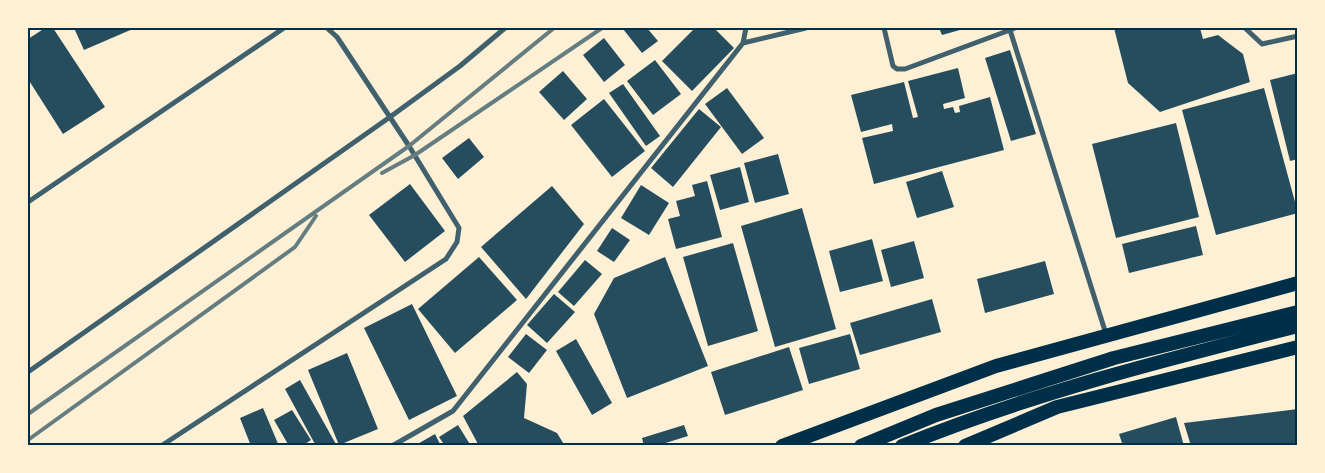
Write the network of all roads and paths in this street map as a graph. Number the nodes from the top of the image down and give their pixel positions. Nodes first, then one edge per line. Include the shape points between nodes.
1 (284, 28) edge
2 (327, 28) edge
3 (505, 28) edge
4 (746, 28) edge
5 (806, 28) edge
6 (884, 28) edge
7 (1012, 28) edge
8 (1245, 28) edge
9 (1298, 36) edge
10 (743, 43) junction
11 (390, 118) junction
12 (28, 202) edge
13 (1298, 283) edge
14 (1298, 312) edge
15 (1298, 326) edge
16 (1107, 335) junction
17 (1298, 347) edge
18 (28, 372) edge
19 (161, 446) edge
20 (392, 446) edge
21 (782, 446) edge
22 (861, 446) edge
23 (902, 446) edge
24 (965, 446) edge

1 - 12 street
2 - 11 street
3 - 11 street
4 - 10 street
5 - 10 street
6 - 7 street via 893,66 897,69 905,69
7 - 16 street
8 - 9 street via 1262,44
10 - 20 street via 453,411
11 - 18 street
11 - 19 street via 459,228 456,242 446,259
13 - 16 highway
14 - 22 highway via 1114,358 936,415
15 - 23 highway via 1132,368 953,425
16 - 21 highway via 996,366
17 - 24 highway via 1057,407

